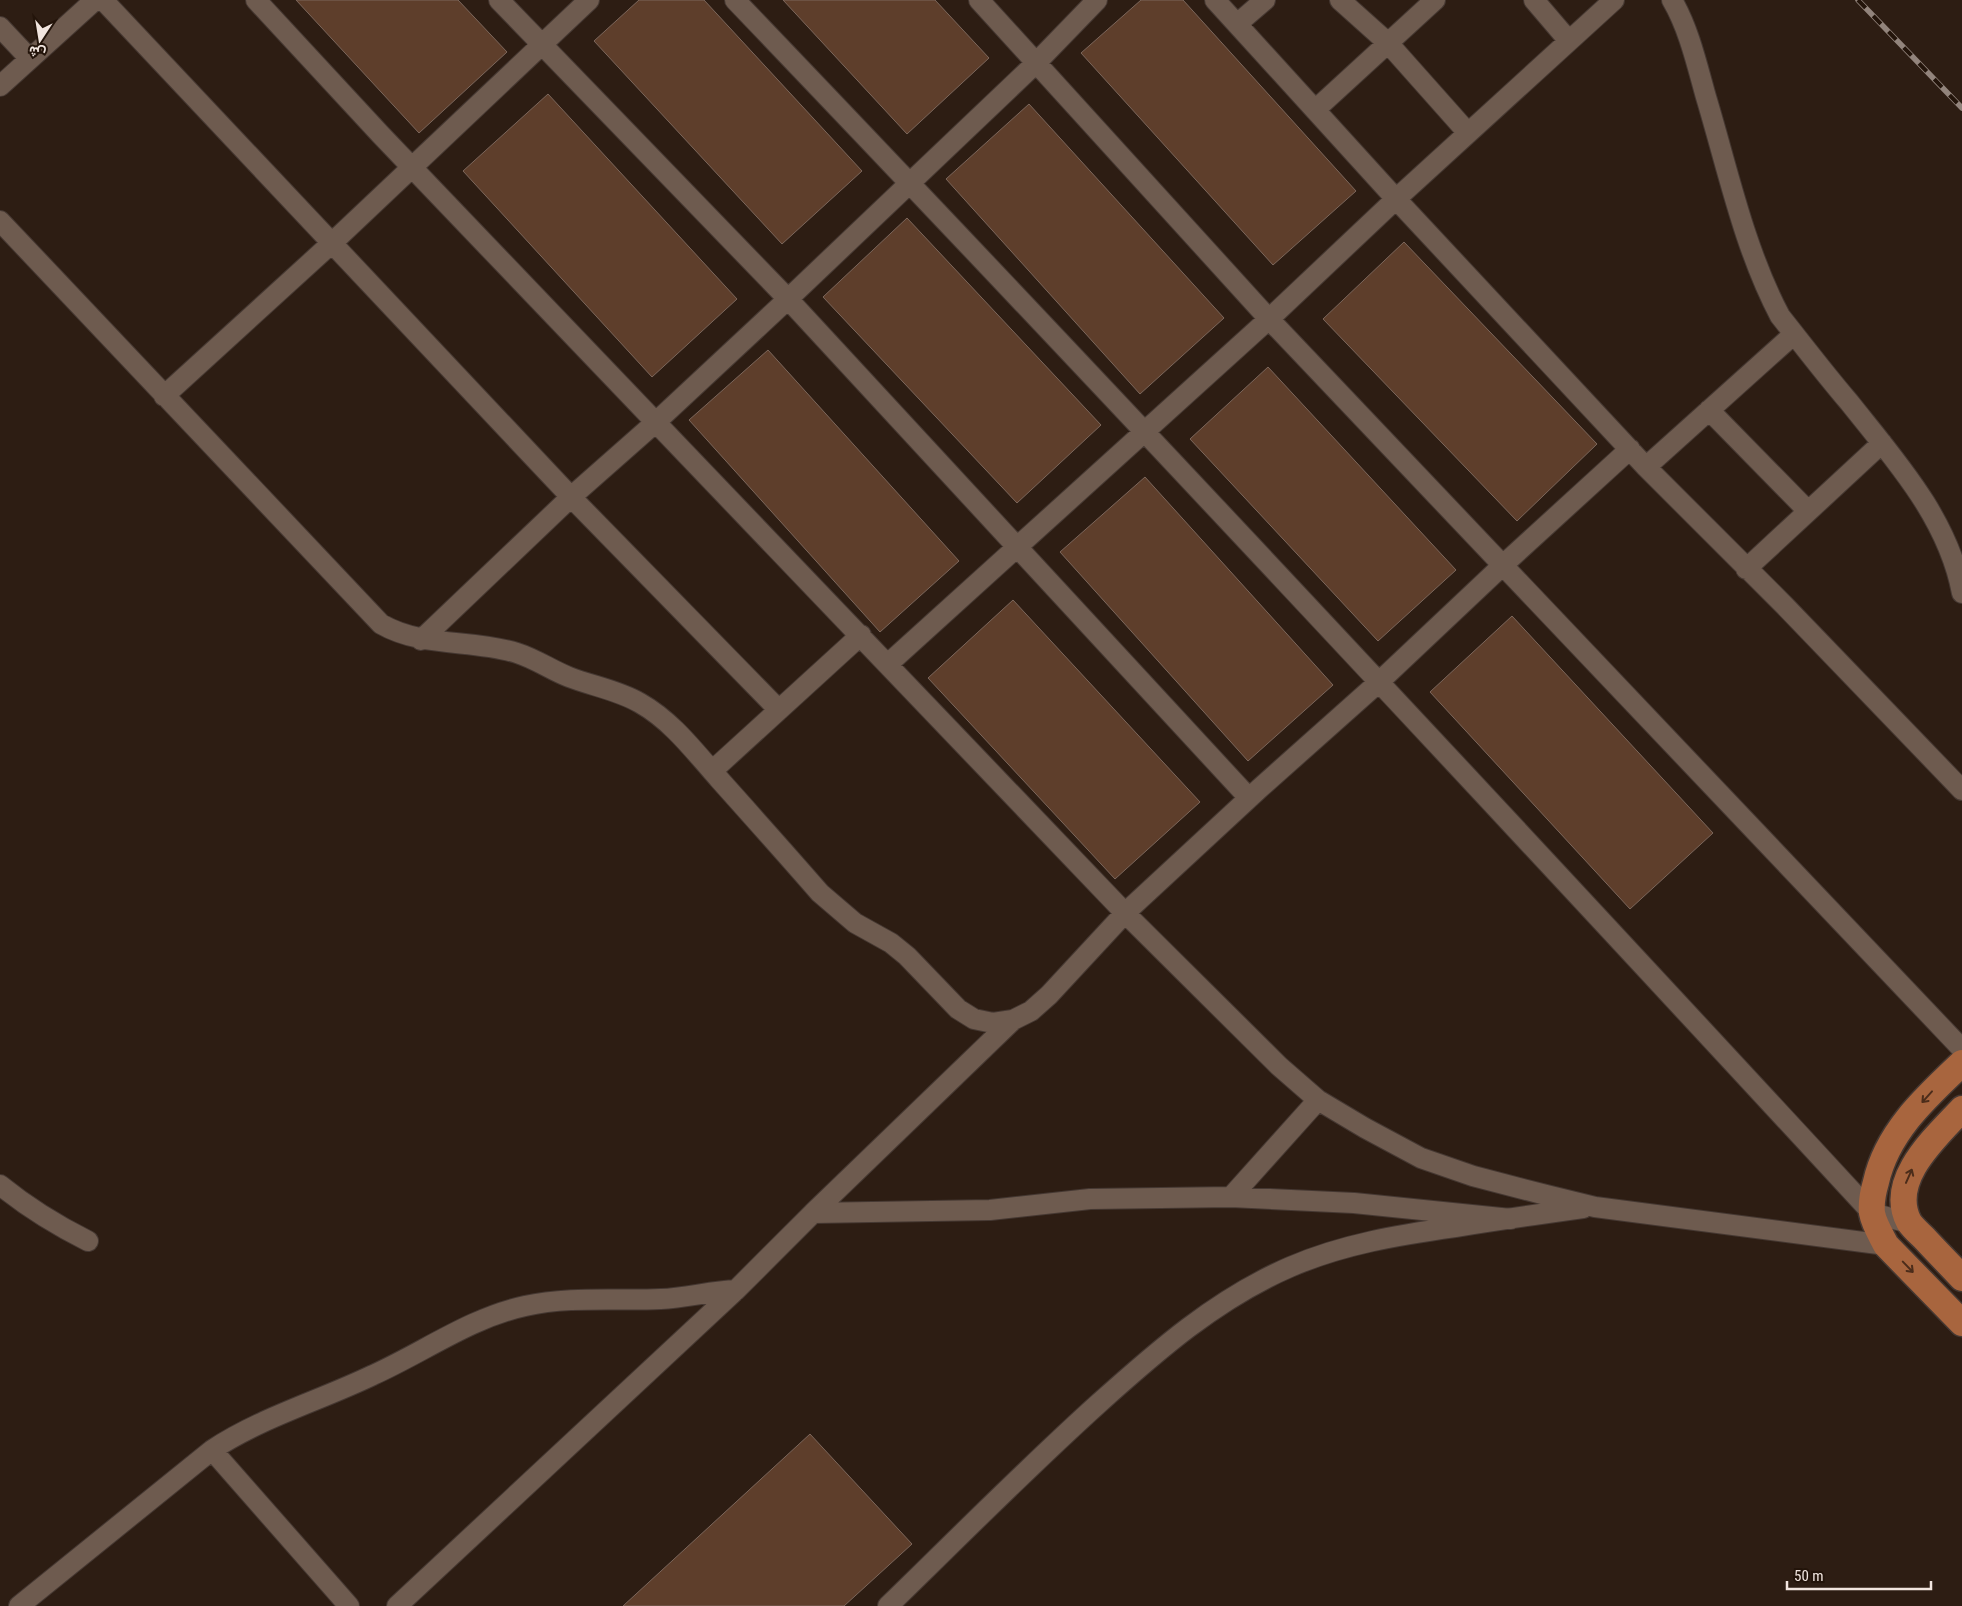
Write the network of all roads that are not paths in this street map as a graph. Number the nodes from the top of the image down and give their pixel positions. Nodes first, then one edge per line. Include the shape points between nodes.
1 (95, 0) edge
2 (103, 0) edge
3 (256, 0) edge
4 (499, 0) edge
5 (590, 0) edge
6 (735, 0) edge
7 (979, 0) edge
8 (1097, 0) edge
9 (1215, 0) edge
10 (1265, 0) edge
11 (1340, 0) edge
12 (1435, 0) edge
13 (1534, 0) edge
14 (1614, 0) edge
15 (1672, 0) edge
16 (1237, 24) junction
17 (0, 27) edge
18 (1568, 41) junction
19 (1388, 43) junction
20 (542, 46) junction
21 (30, 59) junction
22 (1037, 62) junction
23 (0, 86) edge
24 (1315, 110) junction
25 (1468, 133) junction
26 (413, 167) junction
27 (910, 182) junction
28 (1396, 199) junction
29 (0, 221) edge
30 (333, 242) junction
31 (788, 299) junction
32 (1269, 319) junction
33 (1794, 334) junction
34 (164, 396) junction
35 (1709, 410) junction
36 (656, 422) junction
37 (1144, 432) junction
38 (1882, 443) junction
39 (1630, 449) junction
40 (1646, 467) junction
41 (571, 497) junction
42 (1808, 511) junction
43 (1018, 548) junction
44 (1503, 565) junction
45 (1746, 569) junction
46 (1962, 593) edge
47 (860, 635) junction
48 (421, 640) junction
49 (888, 664) junction
50 (1379, 682) junction
51 (779, 710) junction
52 (712, 771) junction
53 (1962, 790) edge
54 (1249, 798) junction
55 (1125, 912) junction
56 (1013, 1020) junction
57 (1962, 1049) edge
58 (1962, 1063) edge
59 (1318, 1100) junction
60 (1962, 1109) edge
61 (0, 1185) edge
62 (1231, 1197) junction
63 (1595, 1207) junction
64 (813, 1213) junction
65 (1872, 1213) junction
66 (1511, 1219) junction
67 (1909, 1223) junction
68 (88, 1241) dead end
69 (1886, 1245) junction
70 (1962, 1278) edge
71 (736, 1290) junction
72 (1962, 1323) edge
73 (212, 1450) junction
74 (19, 1606) edge
75 (349, 1606) edge
76 (397, 1606) edge
77 (888, 1606) edge

1 - 21 street
2 - 30 street
3 - 26 street
4 - 20 street
5 - 20 street
6 - 27 street
7 - 22 street
8 - 22 street
9 - 16 street
10 - 16 street
11 - 19 street
12 - 19 street
13 - 18 street
14 - 18 street
15 - 33 street via 1694,56 1768,294
16 - 24 street
17 - 21 street
18 - 25 street
19 - 24 street
19 - 25 street
20 - 26 street
20 - 31 street
21 - 23 street
22 - 27 street
22 - 32 street
24 - 28 street
25 - 28 street
26 - 30 street
26 - 36 street
27 - 31 street
27 - 37 street
28 - 32 street
28 - 39 street
29 - 34 street
30 - 34 street
30 - 41 street
31 - 36 street
31 - 43 street
32 - 37 street
32 - 44 street
33 - 35 street
33 - 38 street
34 - 48 street via 371,616 392,631
35 - 40 street
35 - 42 street
36 - 41 street
36 - 47 street
37 - 43 street
37 - 50 street
38 - 42 street
38 - 46 street via 1927,505 1945,538
39 - 40 street
39 - 44 street
40 - 45 street
41 - 48 street
41 - 51 street
42 - 45 street
43 - 49 street
43 - 54 street
44 - 50 street
44 - 57 street
45 - 53 street
47 - 49 street
47 - 51 street
48 - 52 street via 517,653 566,676 627,696 671,725
49 - 55 street
50 - 54 street
50 - 65 street
51 - 52 street
52 - 56 street via 838,910 907,956 958,1009 993,1023
54 - 55 street
55 - 56 street via 1049,995 1031,1011
55 - 59 street via 1279,1066
56 - 64 street
58 -> 65 main road via 1933,1090 1894,1136 1878,1174
59 - 62 street
59 - 63 street via 1421,1158 1472,1176
67 -> 60 main road via 1904,1206 1909,1174 1918,1159
61 - 68 street via 30,1208
62 - 64 street via 1090,1199 990,1210
62 - 66 street via 1319,1200
63 - 66 street
63 - 69 street
64 - 71 street
65 - 67 street
65 - 69 main road
66 - 77 street via 1354,1245 1290,1267 1232,1297 1196,1320 1147,1360 1062,1437
67 - 70 main road
69 -> 72 main road
71 - 73 street via 663,1299 547,1302 499,1313 472,1323 368,1378 259,1422
71 - 76 street
73 - 74 street
73 - 75 street

